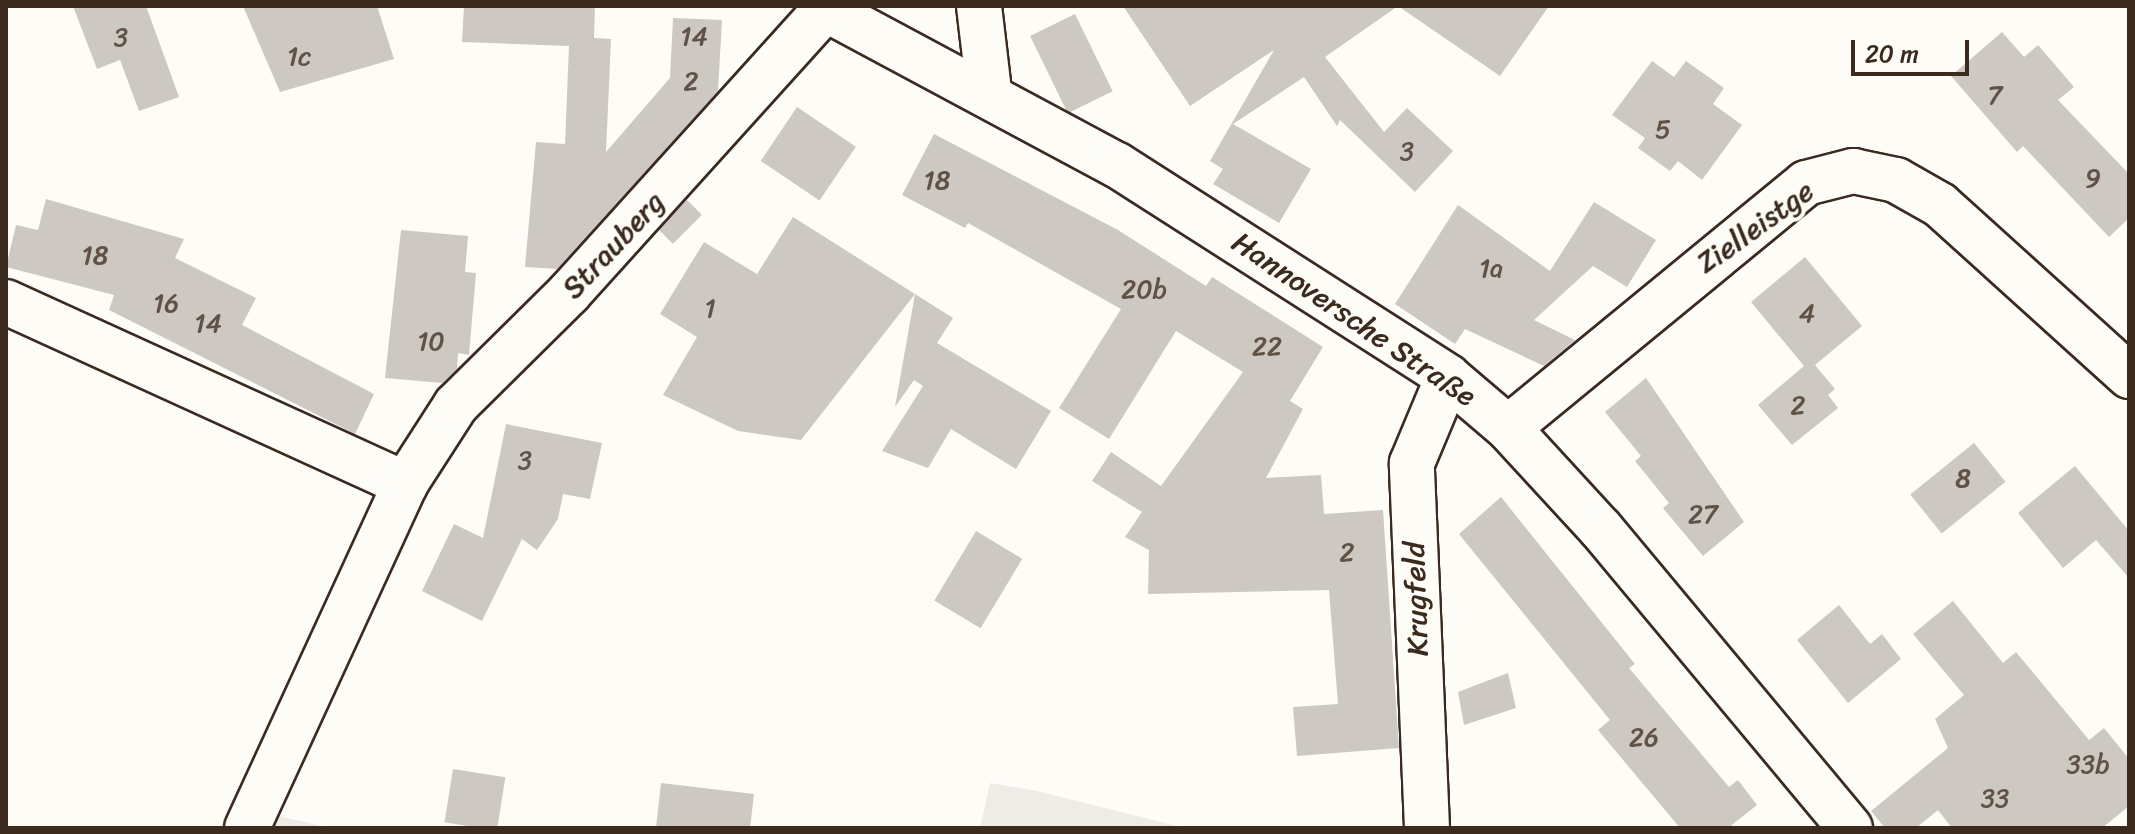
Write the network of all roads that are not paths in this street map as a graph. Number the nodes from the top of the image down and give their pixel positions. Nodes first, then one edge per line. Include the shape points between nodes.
1 (979, 6) edge
2 (827, 7) edge
3 (989, 91) junction
4 (6, 302) edge
5 (2129, 376) edge
6 (1448, 377) junction
7 (1508, 428) junction
8 (405, 484) junction
9 (247, 828) edge
10 (1427, 828) edge
11 (1850, 828) edge

1 - 3 street
2 - 3 street, Hannoversche Straße
2 - 8 street, Strauberg via 569,293 456,405
3 - 6 street, Hannoversche Straße via 1347,307
4 - 8 street
5 - 7 street, Zielleistge via 1940,205 1896,180 1853,171 1794,191
6 - 7 street, Hannoversche Straße
6 - 10 street, Krugfeld via 1412,463
7 - 11 street, Hannoversche Straße
8 - 9 street, Strauberg

